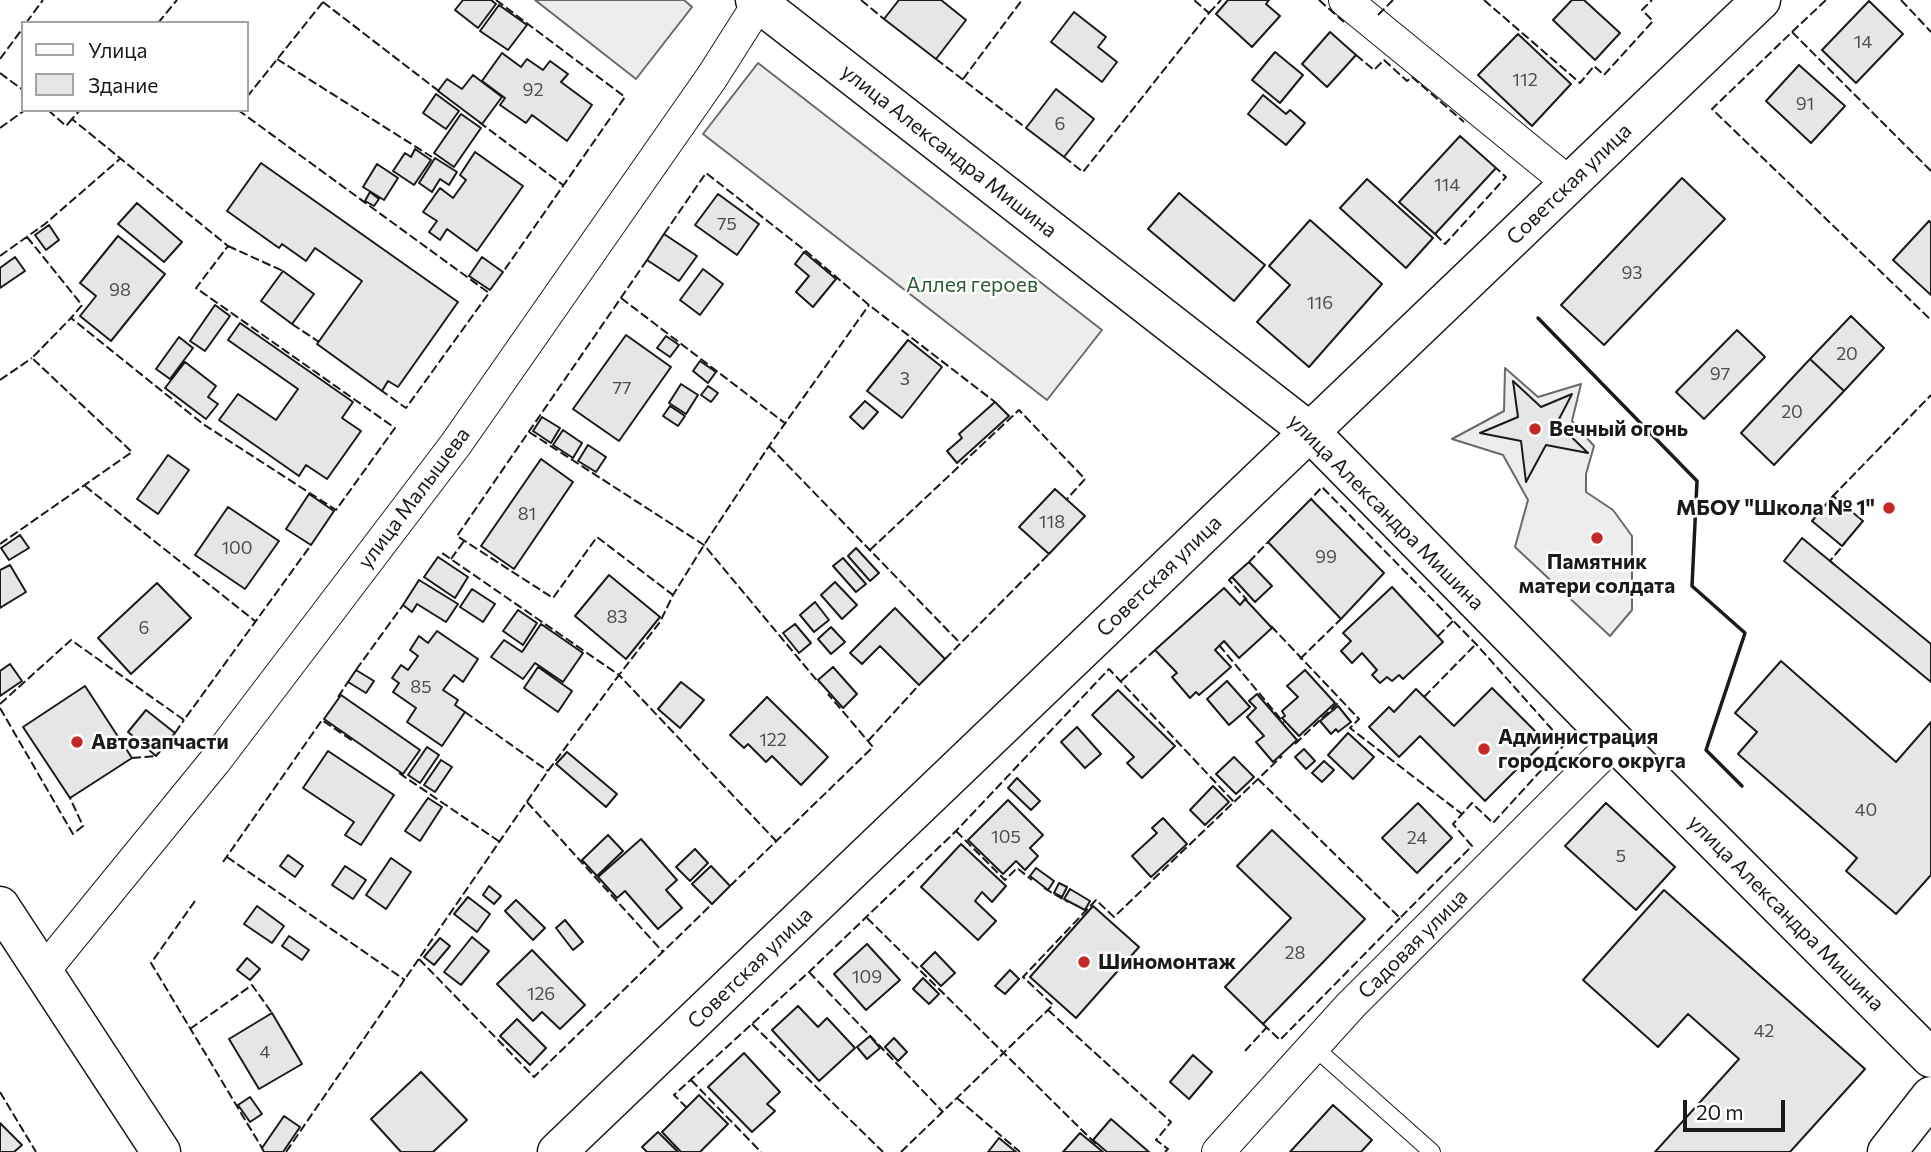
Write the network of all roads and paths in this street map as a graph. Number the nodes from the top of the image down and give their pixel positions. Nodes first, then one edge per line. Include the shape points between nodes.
1 (1346, 0) edge
2 (1761, 0) edge
3 (757, 2) edge
4 (1570, 183) junction
5 (1310, 432) junction
6 (1615, 742) junction
7 (0, 906) edge
8 (42, 973) junction
9 (1314, 1047) junction
10 (1931, 1058) edge
11 (1931, 1096) edge
12 (161, 1152) edge
13 (557, 1152) edge
14 (1218, 1152) edge
15 (1432, 1152) edge
16 (1887, 1152) edge

1 - 4 street
2 - 4 street, Советская улица
3 - 5 street, улица Александра Мишина
3 - 8 street, улица Малышева via 712,77 456,444 215,761
4 - 5 street, Советская улица
5 - 6 street, улица Александра Мишина
5 - 13 street, Советская улица
6 - 9 street, Садовая улица
6 - 10 street, улица Александра Мишина
7 - 8 street
8 - 12 street
9 - 14 street, Садовая улица
9 - 15 lane
11 - 16 street

